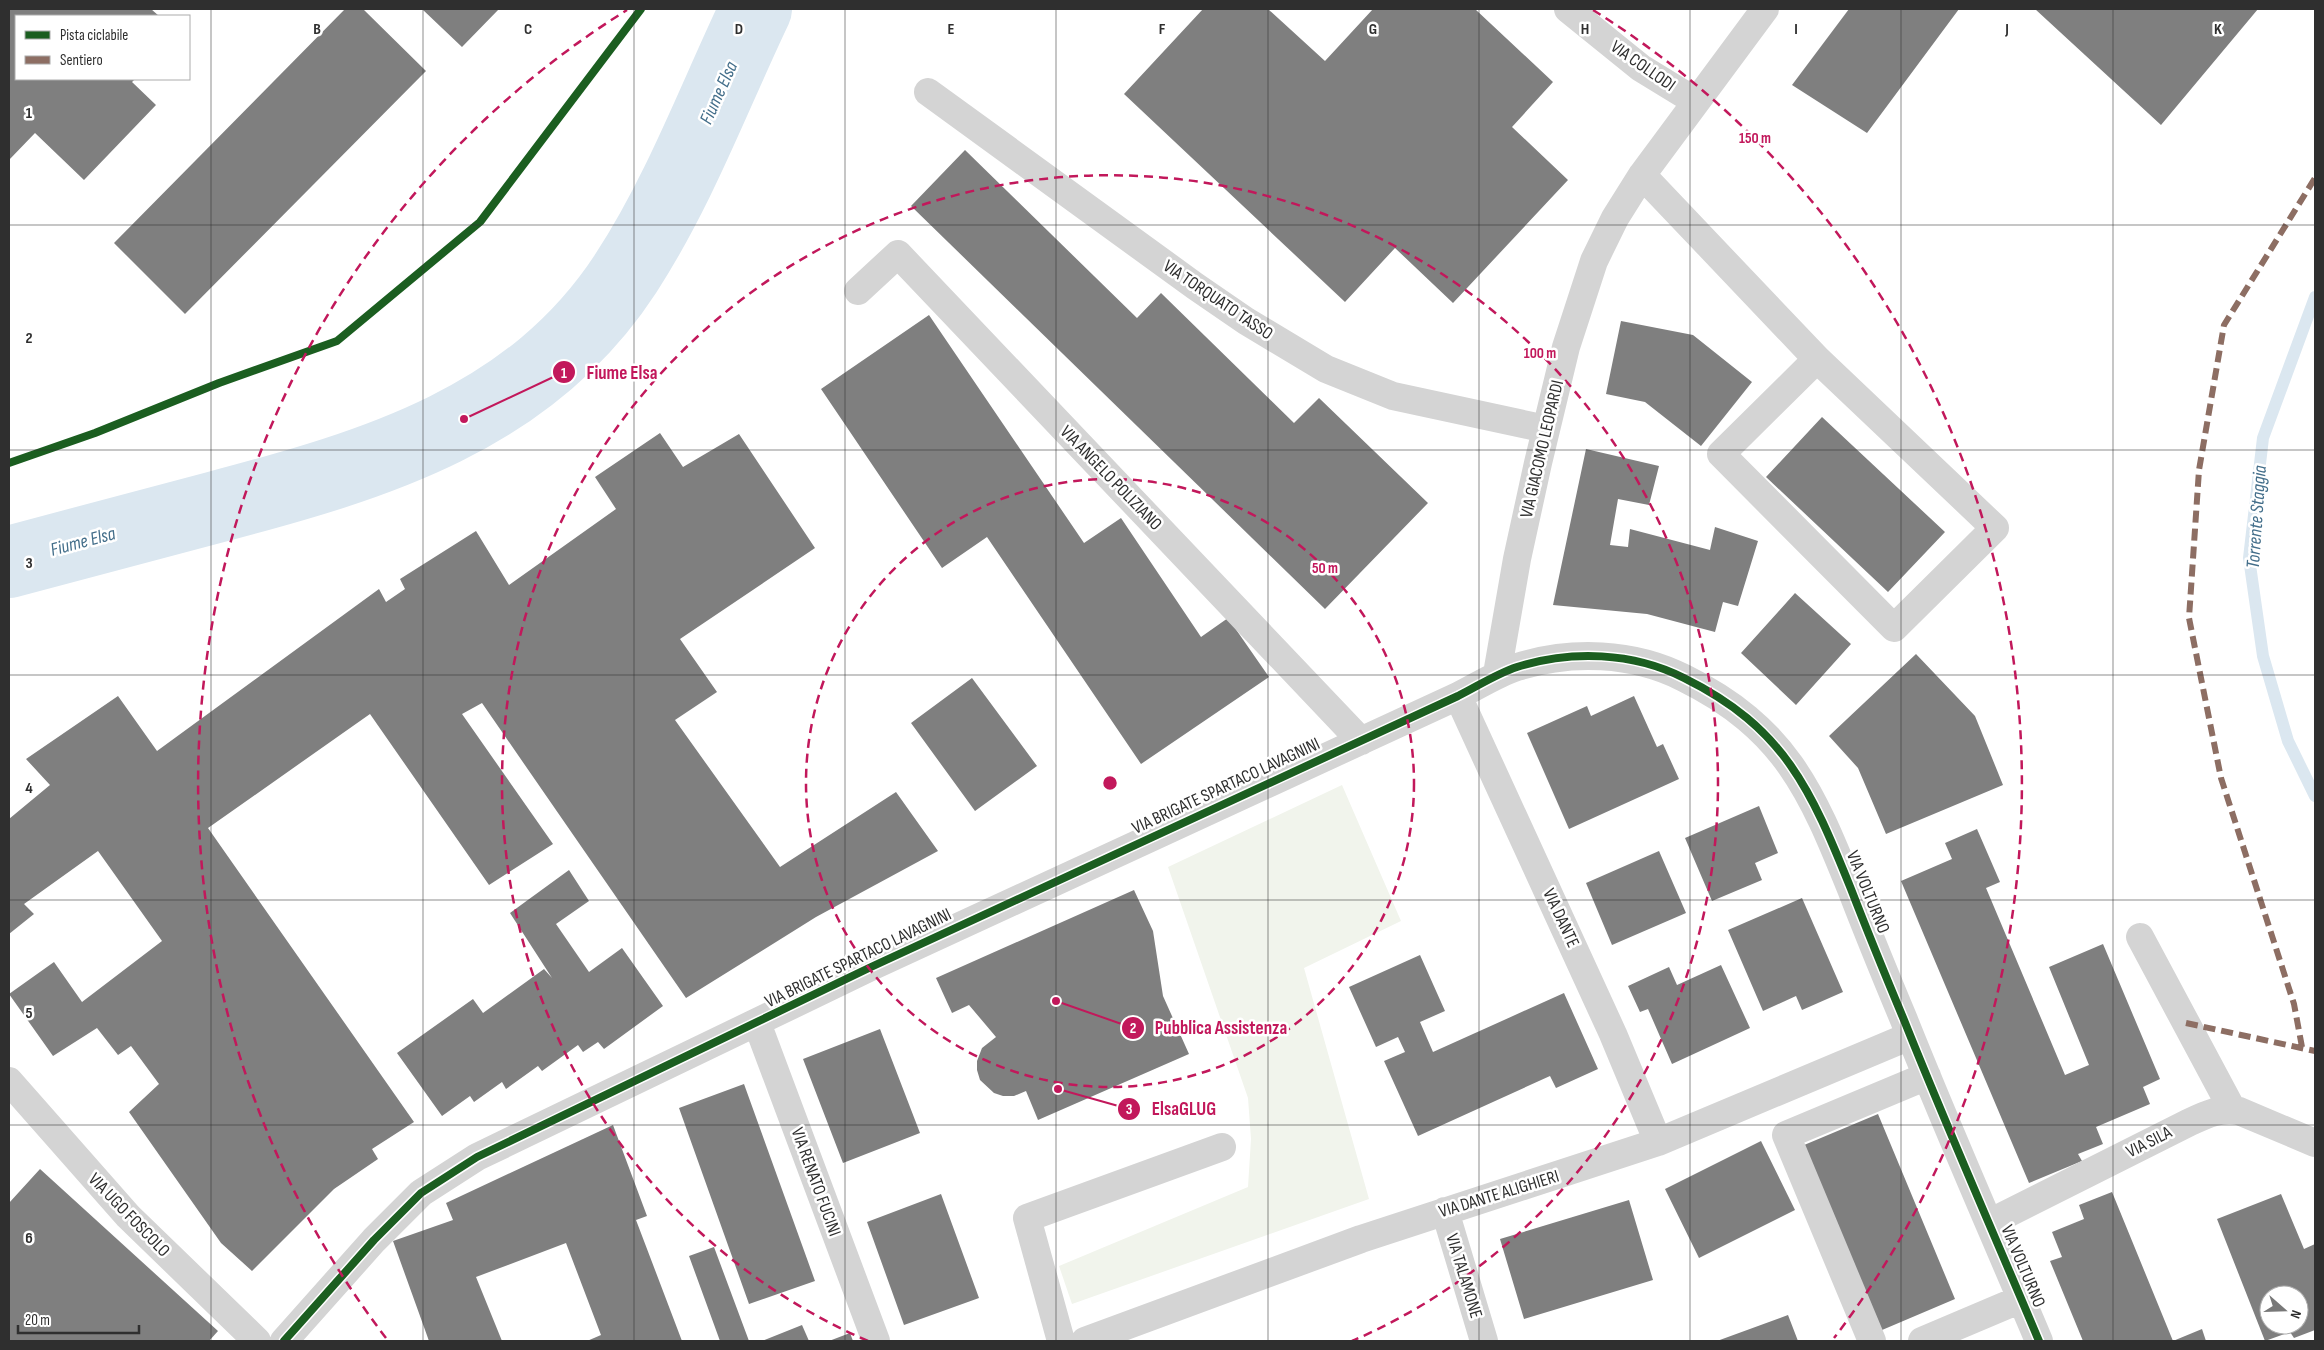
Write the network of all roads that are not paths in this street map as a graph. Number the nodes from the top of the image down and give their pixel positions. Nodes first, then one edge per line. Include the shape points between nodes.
1 (1568, 9) edge
2 (1765, 9) edge
3 (928, 92) dead end
4 (1695, 101) junction
5 (1642, 175) junction
6 (858, 291) dead end
7 (1817, 359) junction
8 (1546, 429) junction
9 (1497, 674) junction
10 (1458, 696) junction
11 (1361, 741) junction
12 (2140, 938) dead end
13 (757, 1023) junction
14 (1910, 1036) junction
15 (1927, 1076) junction
16 (9, 1081) edge
17 (2232, 1109) junction
18 (1658, 1142) junction
19 (2315, 1143) edge
20 (1222, 1147) dead end
21 (1445, 1210) junction
22 (1989, 1223) junction
23 (2021, 1300) junction
24 (257, 1341) edge
25 (284, 1341) edge
26 (876, 1341) edge
27 (1061, 1341) edge
28 (1085, 1341) edge
29 (1484, 1341) edge
30 (1872, 1341) edge
31 (1922, 1341) edge
32 (2039, 1341) edge

1 - 4 street, VIA COLLODI via 1641,68
2 - 4 street, VIA GIACOMO LEOPARDI
3 - 8 street, VIA TORQUATO TASSO via 1195,286 1253,326 1326,369 1392,396
4 - 5 street, VIA GIACOMO LEOPARDI
5 - 7 street
5 - 8 street, VIA GIACOMO LEOPARDI via 1615,218 1594,261 1569,338
6 - 11 street, VIA ANGELO POLIZIANO via 898,254
7 - 7 street via 1995,528 1894,628 1722,454
8 - 9 street, VIA GIACOMO LEOPARDI via 1517,559
9 - 10 street, VIA BRIGATE SPARTACO LAVAGNINI
9 - 14 street, VIA VOLTURNO via 1538,661 1562,658 1594,656 1624,659 1680,676 1724,699 1750,720 1784,756 1815,805
10 - 11 street, VIA BRIGATE SPARTACO LAVAGNINI
10 - 18 street, VIA DANTE via 1613,1034
11 - 13 street, VIA BRIGATE SPARTACO LAVAGNINI via 880,962
12 - 17 street
13 - 25 street, VIA BRIGATE SPARTACO LAVAGNINI via 499,1146 439,1179 395,1217
13 - 26 street, VIA RENATO FUCINI
14 - 15 street, VIA VOLTURNO
14 - 18 street, VIA DANTE ALIGHIERI
15 - 22 street, VIA VOLTURNO
15 - 30 street via 1786,1135
16 - 24 street, VIA UGO FOSCOLO via 128,1216
17 - 19 street
17 - 22 street, VIA SILA via 2202,1116
18 - 21 street, VIA DANTE ALIGHIERI
20 - 27 street via 1027,1218
21 - 28 street, VIA DANTE ALIGHIERI via 1336,1247
21 - 29 street, VIA TALAMONE
22 - 23 street, VIA VOLTURNO
23 - 31 street
23 - 32 street, VIA VOLTURNO

